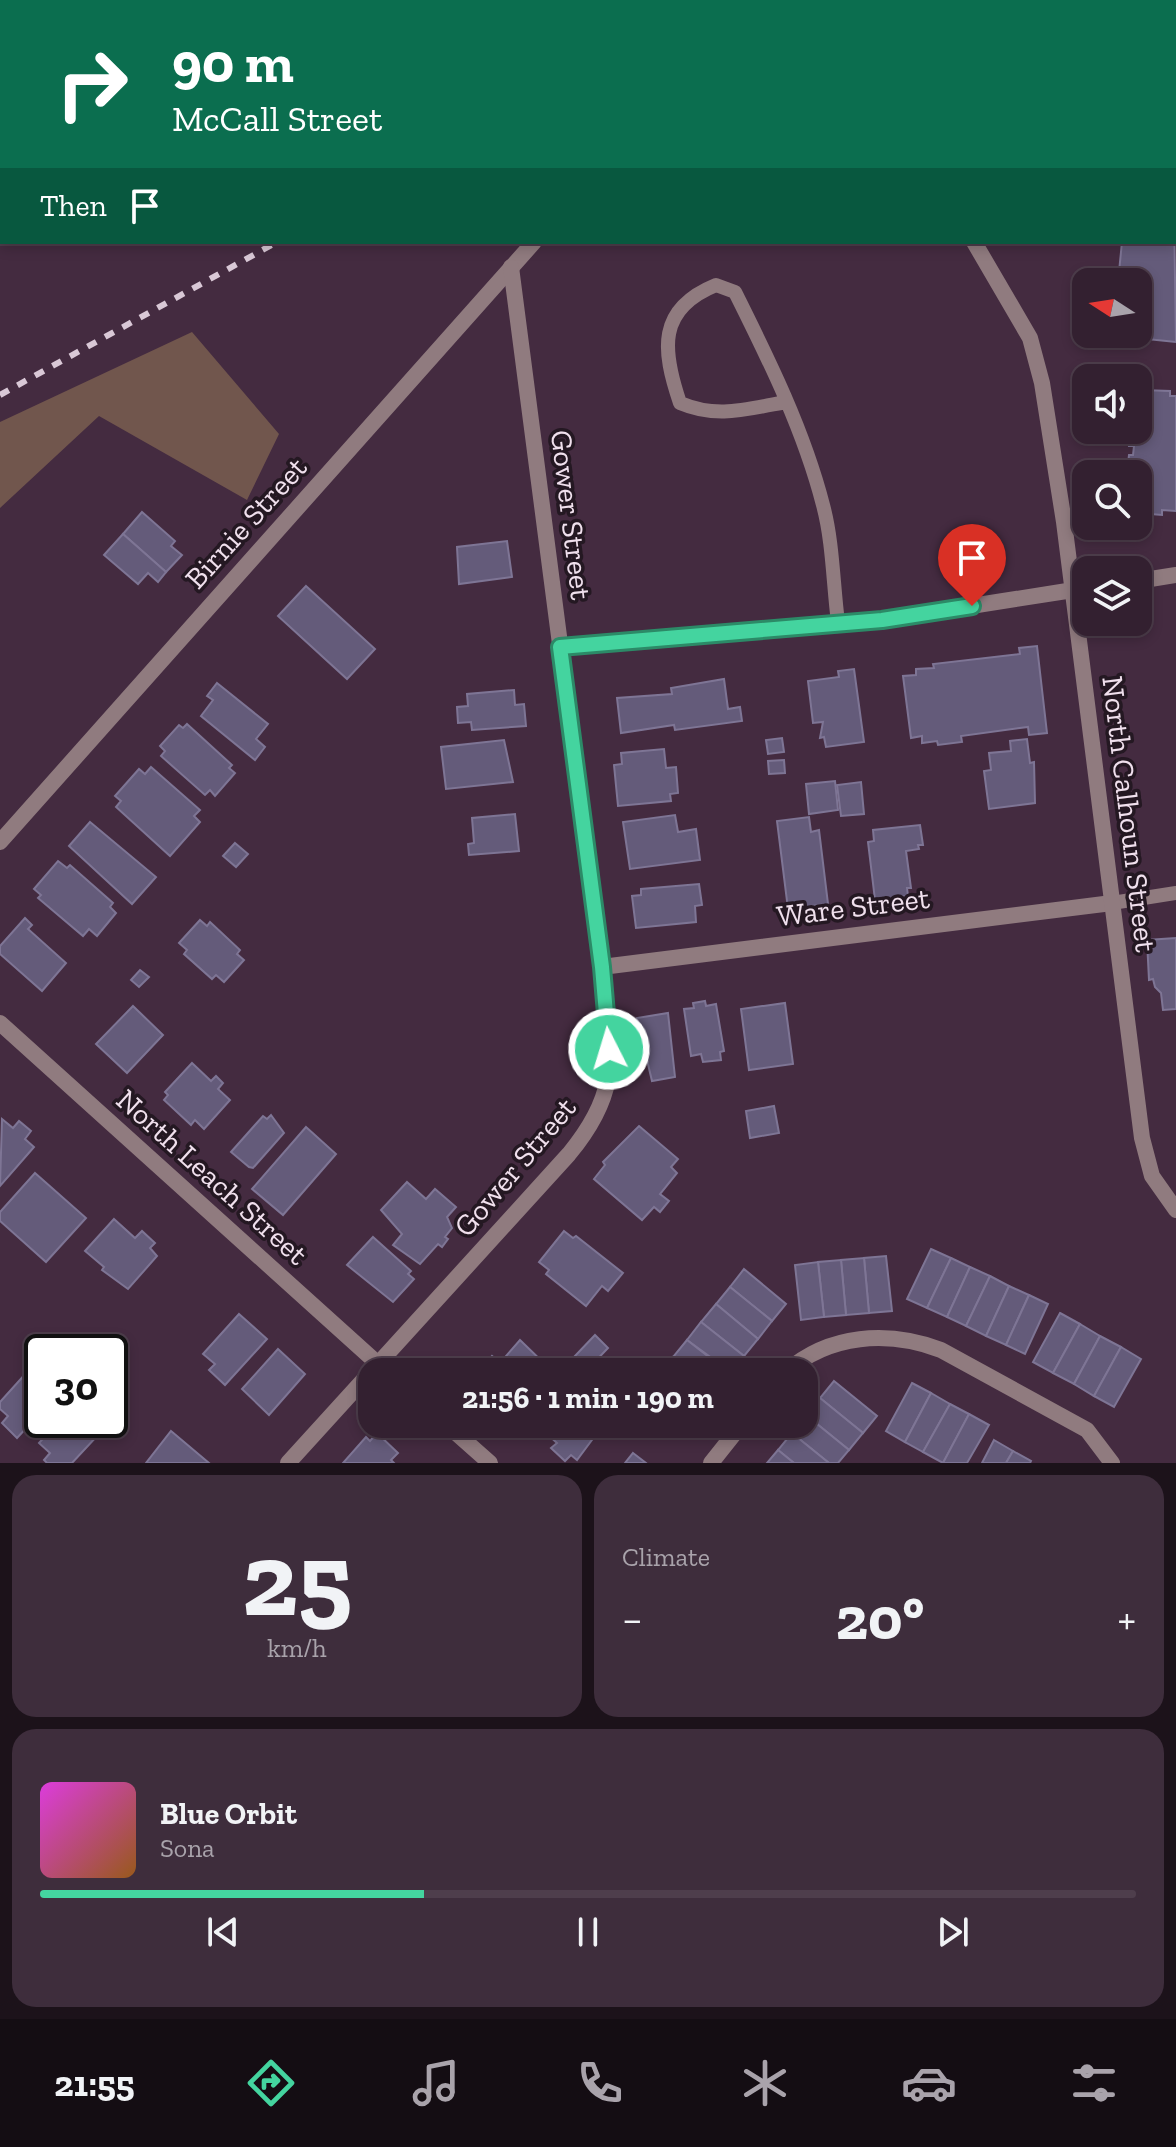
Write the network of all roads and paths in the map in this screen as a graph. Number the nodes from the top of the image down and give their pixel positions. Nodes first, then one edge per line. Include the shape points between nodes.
1 (532, 244) edge
2 (975, 244) edge
3 (511, 267) junction
4 (786, 402) junction
5 (1073, 556) edge
6 (1176, 575) edge
7 (1152, 579) edge
8 (1072, 590) edge
9 (838, 622) junction
10 (1084, 636) edge
11 (560, 647) junction
12 (0, 842) edge
13 (1176, 893) edge
14 (1112, 903) junction
15 (602, 967) junction
16 (0, 1023) edge
17 (1176, 1210) edge
18 (372, 1358) edge
19 (392, 1358) edge
20 (804, 1358) edge
21 (358, 1393) edge
22 (462, 1438) edge
23 (731, 1438) edge
24 (288, 1463) edge
25 (490, 1463) edge
26 (711, 1463) edge
27 (1112, 1463) edge

1 - 3 street, Birnie Street
2 - 5 street, North Calhoun Street via 1030,338
3 - 11 street, Gower Street
3 - 12 street, Birnie Street
4 - 4 lane via 735,292 716,285 692,295 671,324 667,363 680,403 703,412 728,412
4 - 9 lane via 823,505
6 - 7 street
8 - 9 street
9 - 11 street
10 - 14 street, North Calhoun Street
11 - 15 street, Gower Street
13 - 14 lane
14 - 15 street, Ware Street
14 - 17 street, North Calhoun Street via 1142,1138 1152,1176
15 - 19 street, Gower Street via 611,1076 590,1129
16 - 18 street, North Leach Street
20 - 27 street via 837,1342 919,1342 1087,1430
21 - 24 street, Gower Street
22 - 25 street
23 - 26 street

